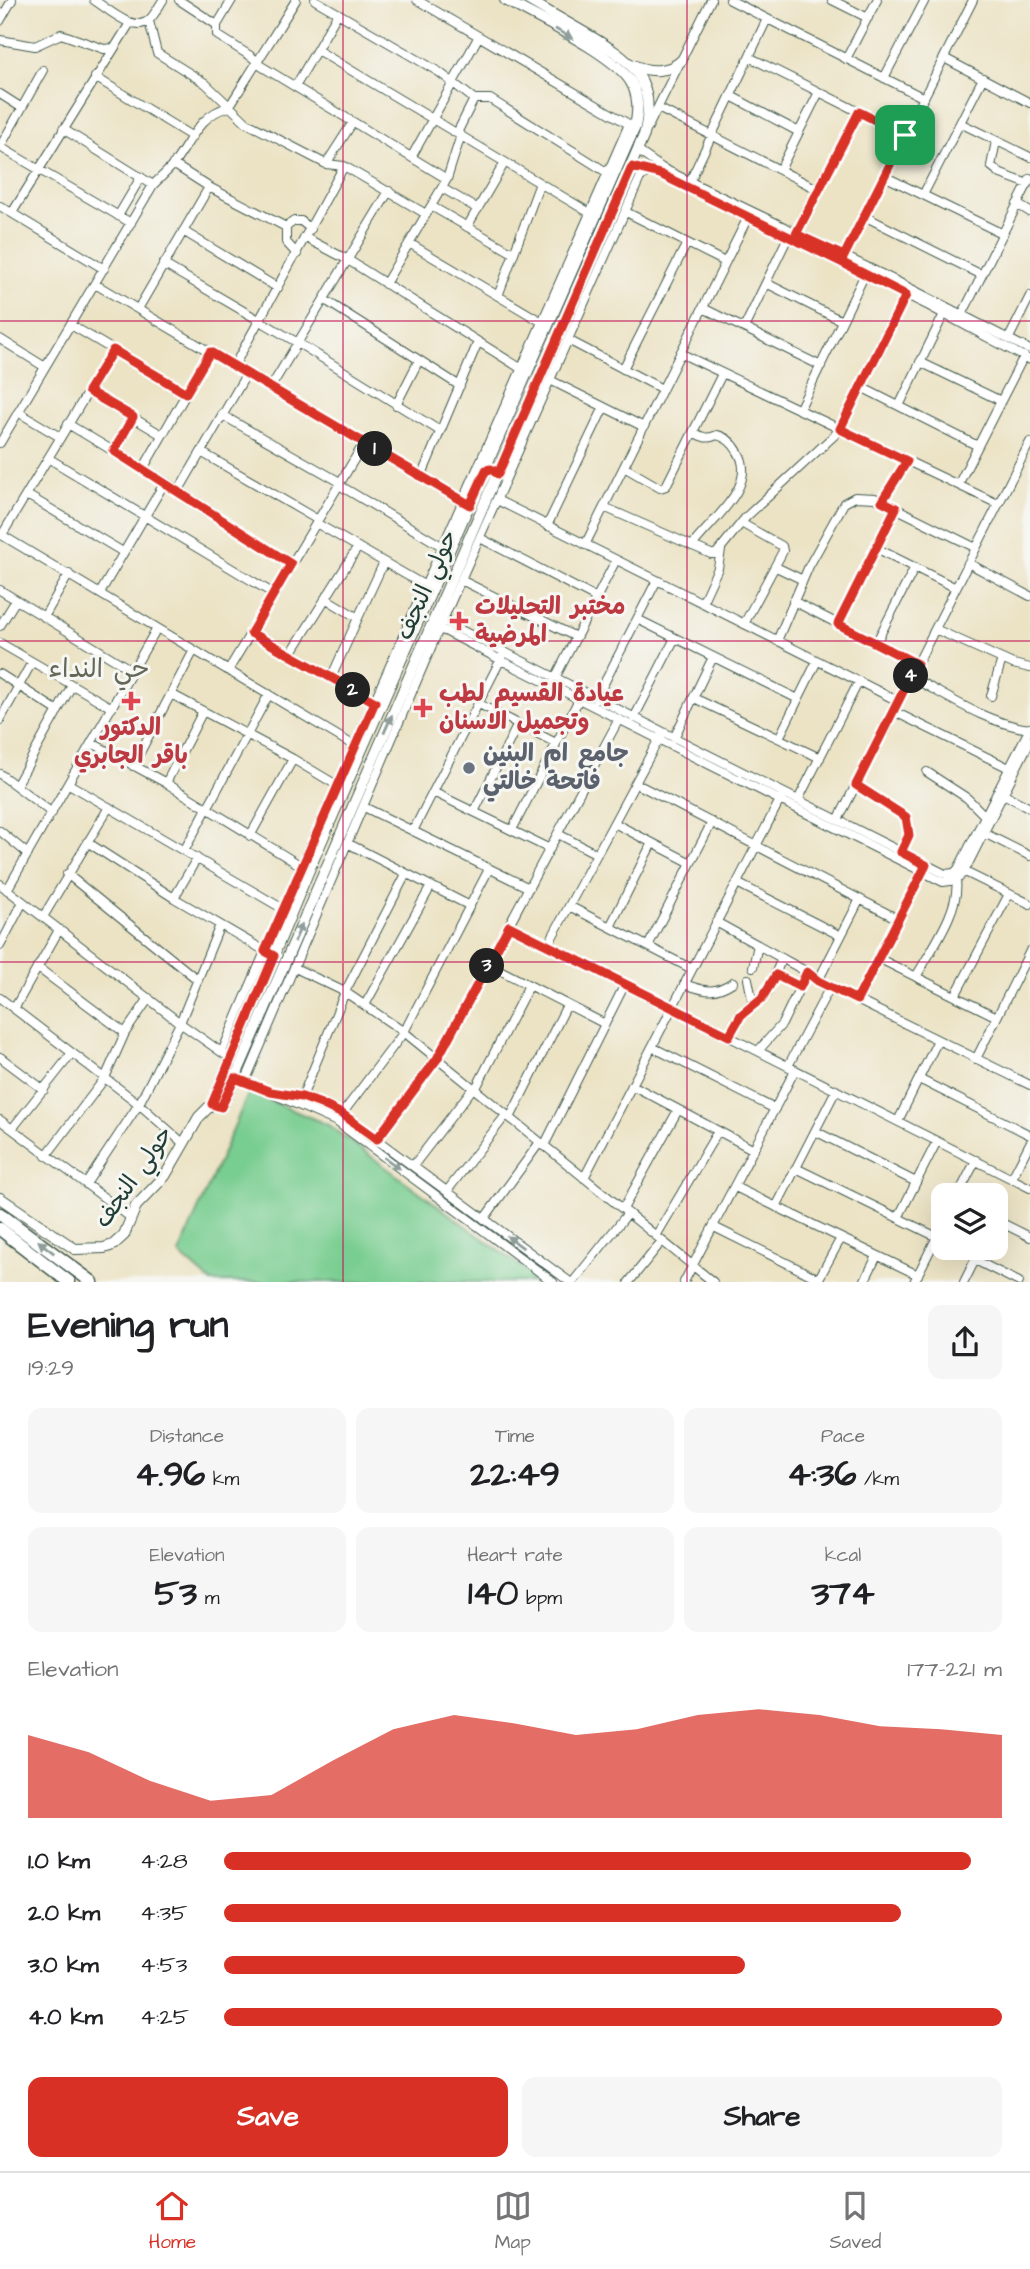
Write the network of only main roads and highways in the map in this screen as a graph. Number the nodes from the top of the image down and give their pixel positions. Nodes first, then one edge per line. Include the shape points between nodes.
1 (505, 0) edge
2 (528, 0) edge
3 (682, 60) road end
4 (631, 64) junction
5 (496, 446) junction
6 (507, 452) junction
7 (486, 470) junction
8 (498, 474) junction
9 (217, 1105) junction
10 (0, 1198) edge
11 (0, 1213) edge
12 (0, 1229) edge
13 (69, 1282) edge
14 (92, 1282) edge

1 -> 5 main road, حولي النجف via 618,67 632,84 638,110 504,417
2 - 4 main road, حولي النجف
3 - 4 main road via 673,67 654,70
4 - 6 main road, حولي النجف via 647,91 644,135
5 - 6 main road
5 - 7 main road, حولي النجف
6 - 8 main road, حولي النجف
7 - 8 main road
7 - 9 main road, حولي النجف via 465,503 305,868
9 -> 8 main road, حولي النجف via 240,1080
9 - 10 main road, حولي النجف via 203,1112 165,1176 139,1202 124,1235 113,1245 75,1249
14 -> 11 highway
12 - 13 highway

